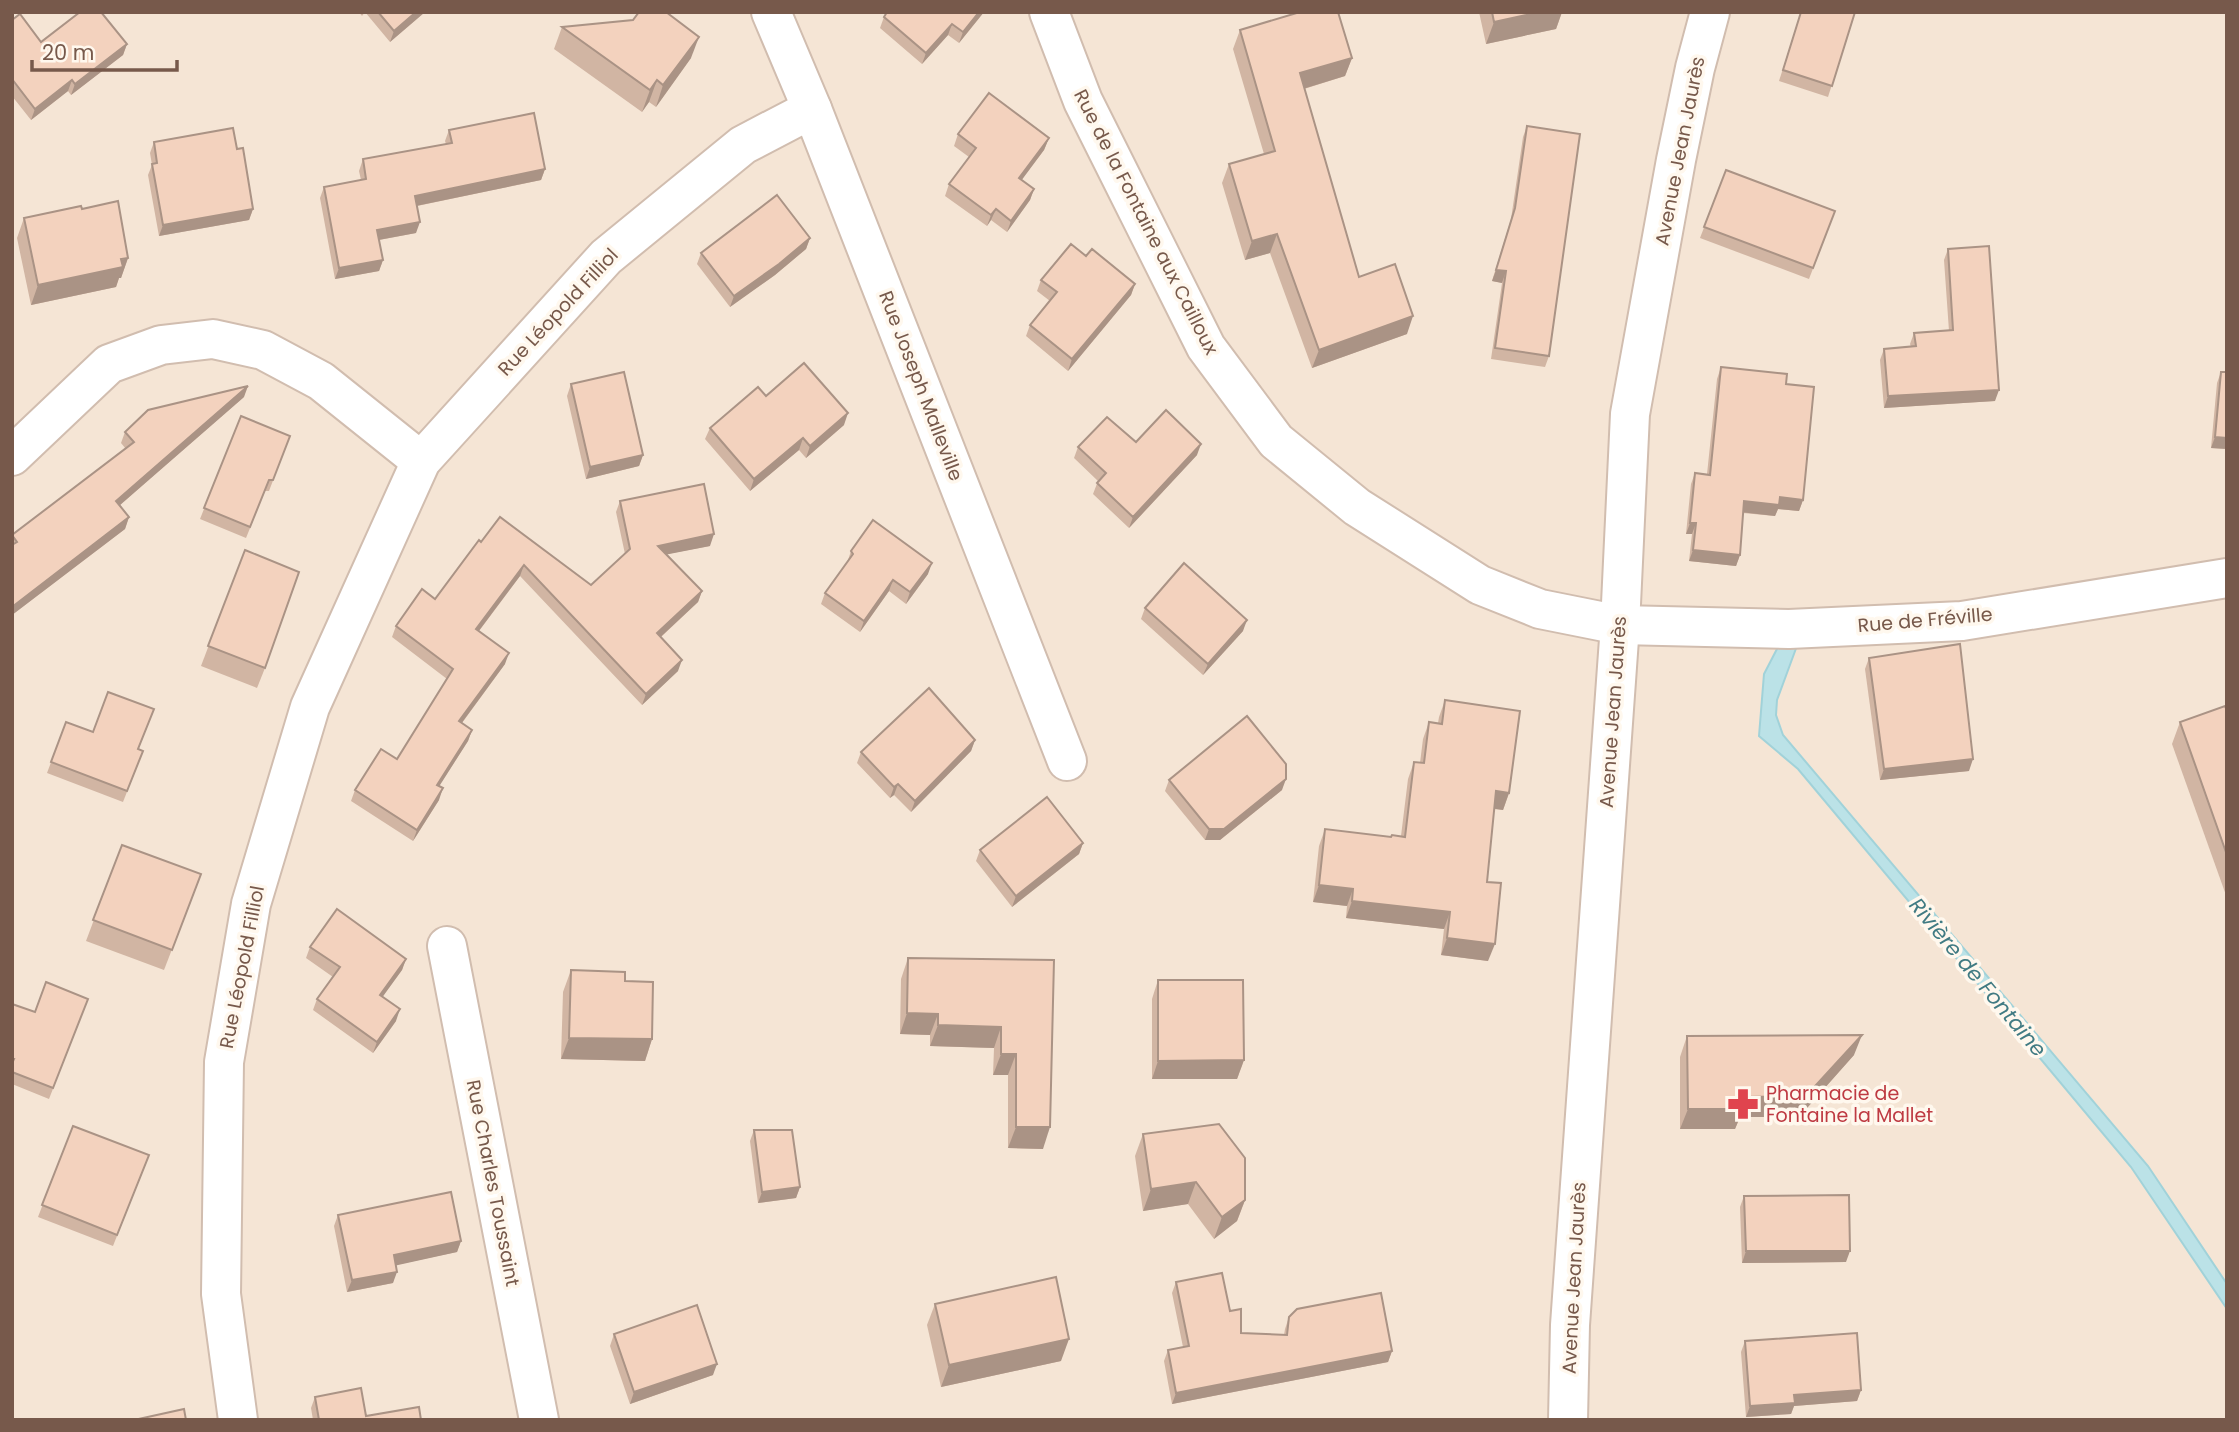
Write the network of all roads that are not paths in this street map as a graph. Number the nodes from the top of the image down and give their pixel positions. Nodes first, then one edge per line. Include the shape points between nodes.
1 (771, 12) edge
2 (1049, 12) edge
3 (1710, 12) edge
4 (813, 109) junction
5 (12, 456) edge
6 (421, 461) junction
7 (2225, 583) edge
8 (1620, 625) junction
9 (1067, 761) dead end
10 (447, 946) dead end
11 (238, 1420) edge
12 (539, 1420) edge
13 (1569, 1420) edge

1 - 4 street, Rue Joseph Malleville
2 - 8 street, Rue de la Fontaine aux Cailloux via 1083,101 1206,347 1276,442 1357,507 1480,585 1541,609
3 - 8 street, Avenue Jean Jaurès via 1676,160 1630,414
4 - 6 street, Rue Léopold Filliol via 743,145 606,257
4 - 9 street, Rue Joseph Malleville
5 - 6 street via 109,364 161,345 213,339 263,350 321,381
6 - 11 street, Rue Léopold Filliol via 310,707 251,904 224,1062 221,1294
7 - 8 street, Rue de Fréville via 1962,621 1789,629
8 - 13 street, Avenue Jean Jaurès via 1578,1192
10 - 12 street, Rue Charles Toussaint

